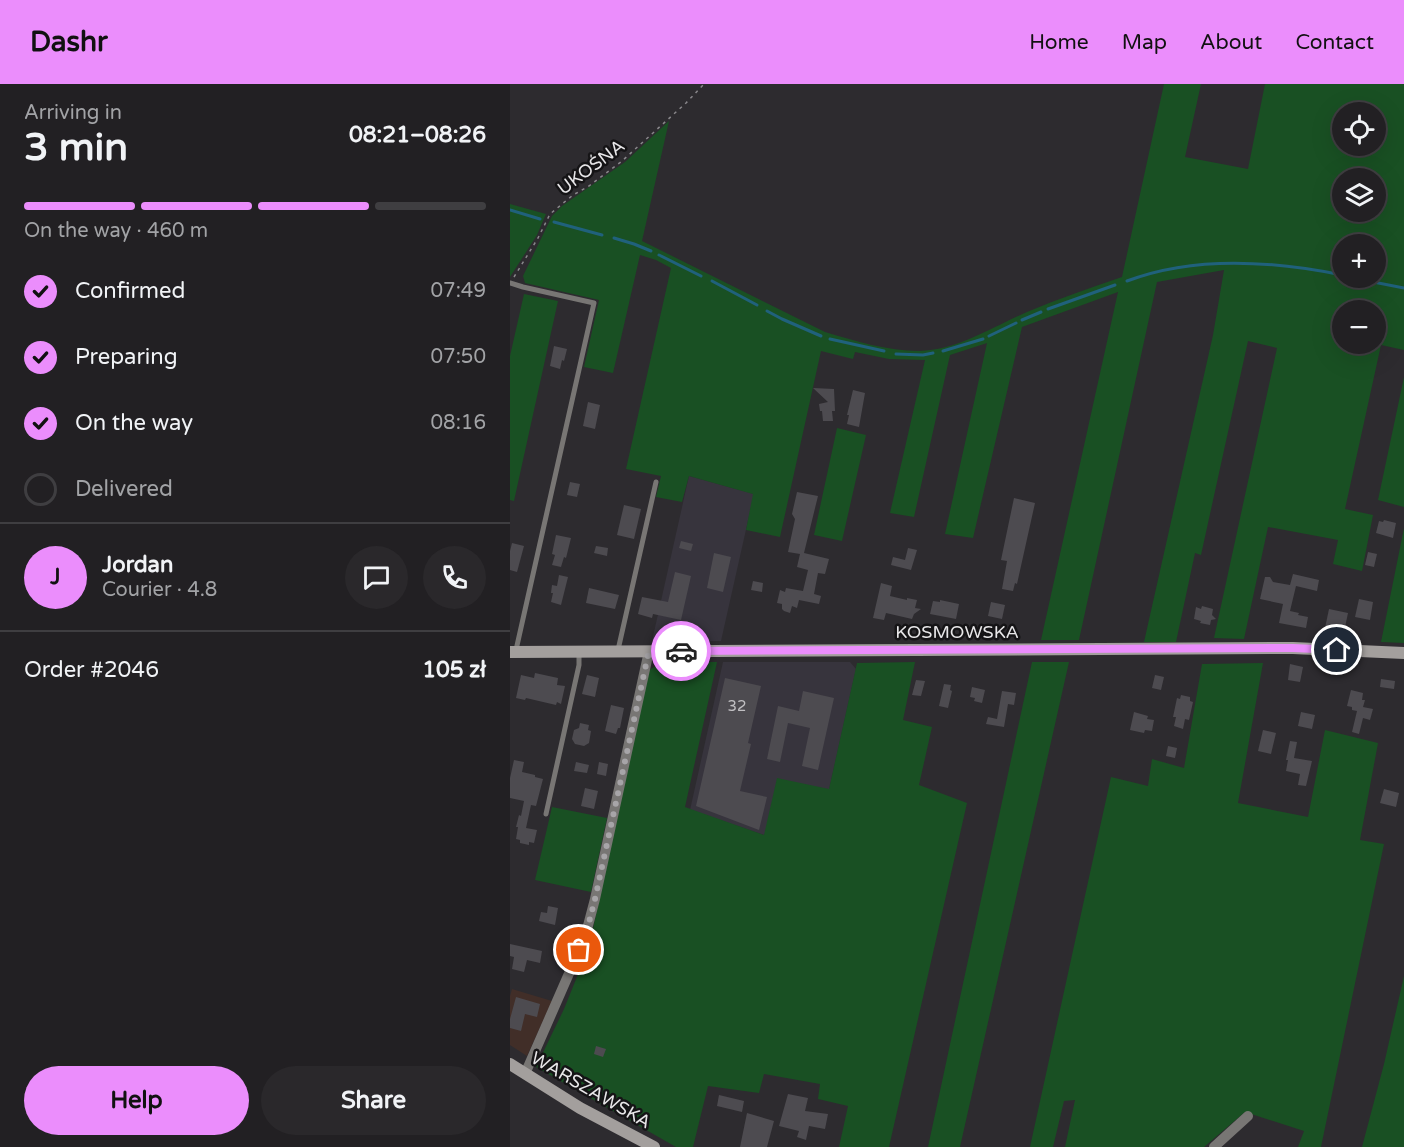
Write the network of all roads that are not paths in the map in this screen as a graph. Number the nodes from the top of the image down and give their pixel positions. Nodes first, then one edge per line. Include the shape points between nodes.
1 (510, 283) edge
2 (656, 482) dead end
3 (579, 651) junction
4 (618, 651) junction
5 (649, 651) junction
6 (513, 652) edge
7 (1404, 653) edge
8 (546, 814) dead end
9 (510, 1064) edge
10 (525, 1074) junction
11 (1248, 1116) dead end
12 (654, 1147) edge
13 (1214, 1147) edge

1 - 6 lane via 594,303
2 - 4 lane
3 - 4 street, KOSMOWSKA
3 - 6 street, KOSMOWSKA
3 - 8 lane
4 - 5 street, KOSMOWSKA
5 - 7 street, KOSMOWSKA via 1293,648
5 - 10 street via 585,938
9 - 10 street, WARSZAWSKA
10 - 12 street, WARSZAWSKA
11 - 13 street

